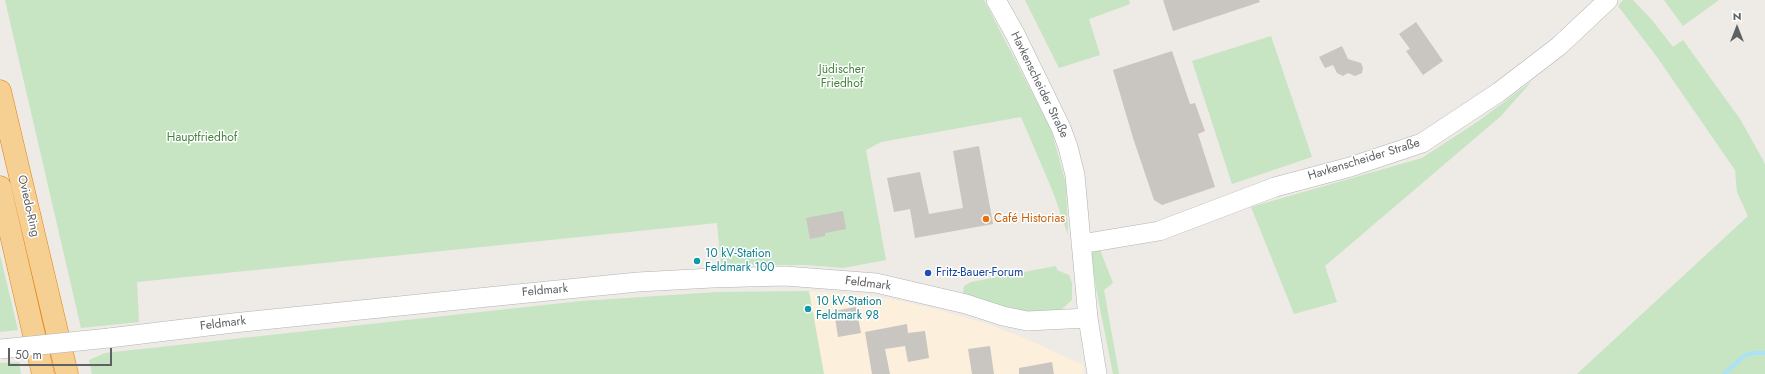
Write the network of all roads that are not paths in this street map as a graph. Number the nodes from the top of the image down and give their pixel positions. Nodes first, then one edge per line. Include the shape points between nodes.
1 (996, 0) edge
2 (1608, 0) edge
3 (0, 91) edge
4 (0, 187) edge
5 (1081, 244) junction
6 (1088, 318) junction
7 (0, 349) edge
8 (43, 374) edge
9 (67, 374) edge
10 (1097, 374) edge

1 - 5 street, Havkenscheider Straße via 1019,41 1068,147 1075,175
2 - 5 street, Havkenscheider Straße via 1558,46 1499,92 1422,143 1350,167 1275,187 1159,231
3 - 9 highway, Oviedo-Ring
4 - 8 highway, Oviedo-Ring
5 - 6 street, Havkenscheider Straße
6 - 7 street, Feldmark, bridge via 1028,321 912,290 870,283 785,276 712,278 638,282
6 - 10 street, Havkenscheider Straße

